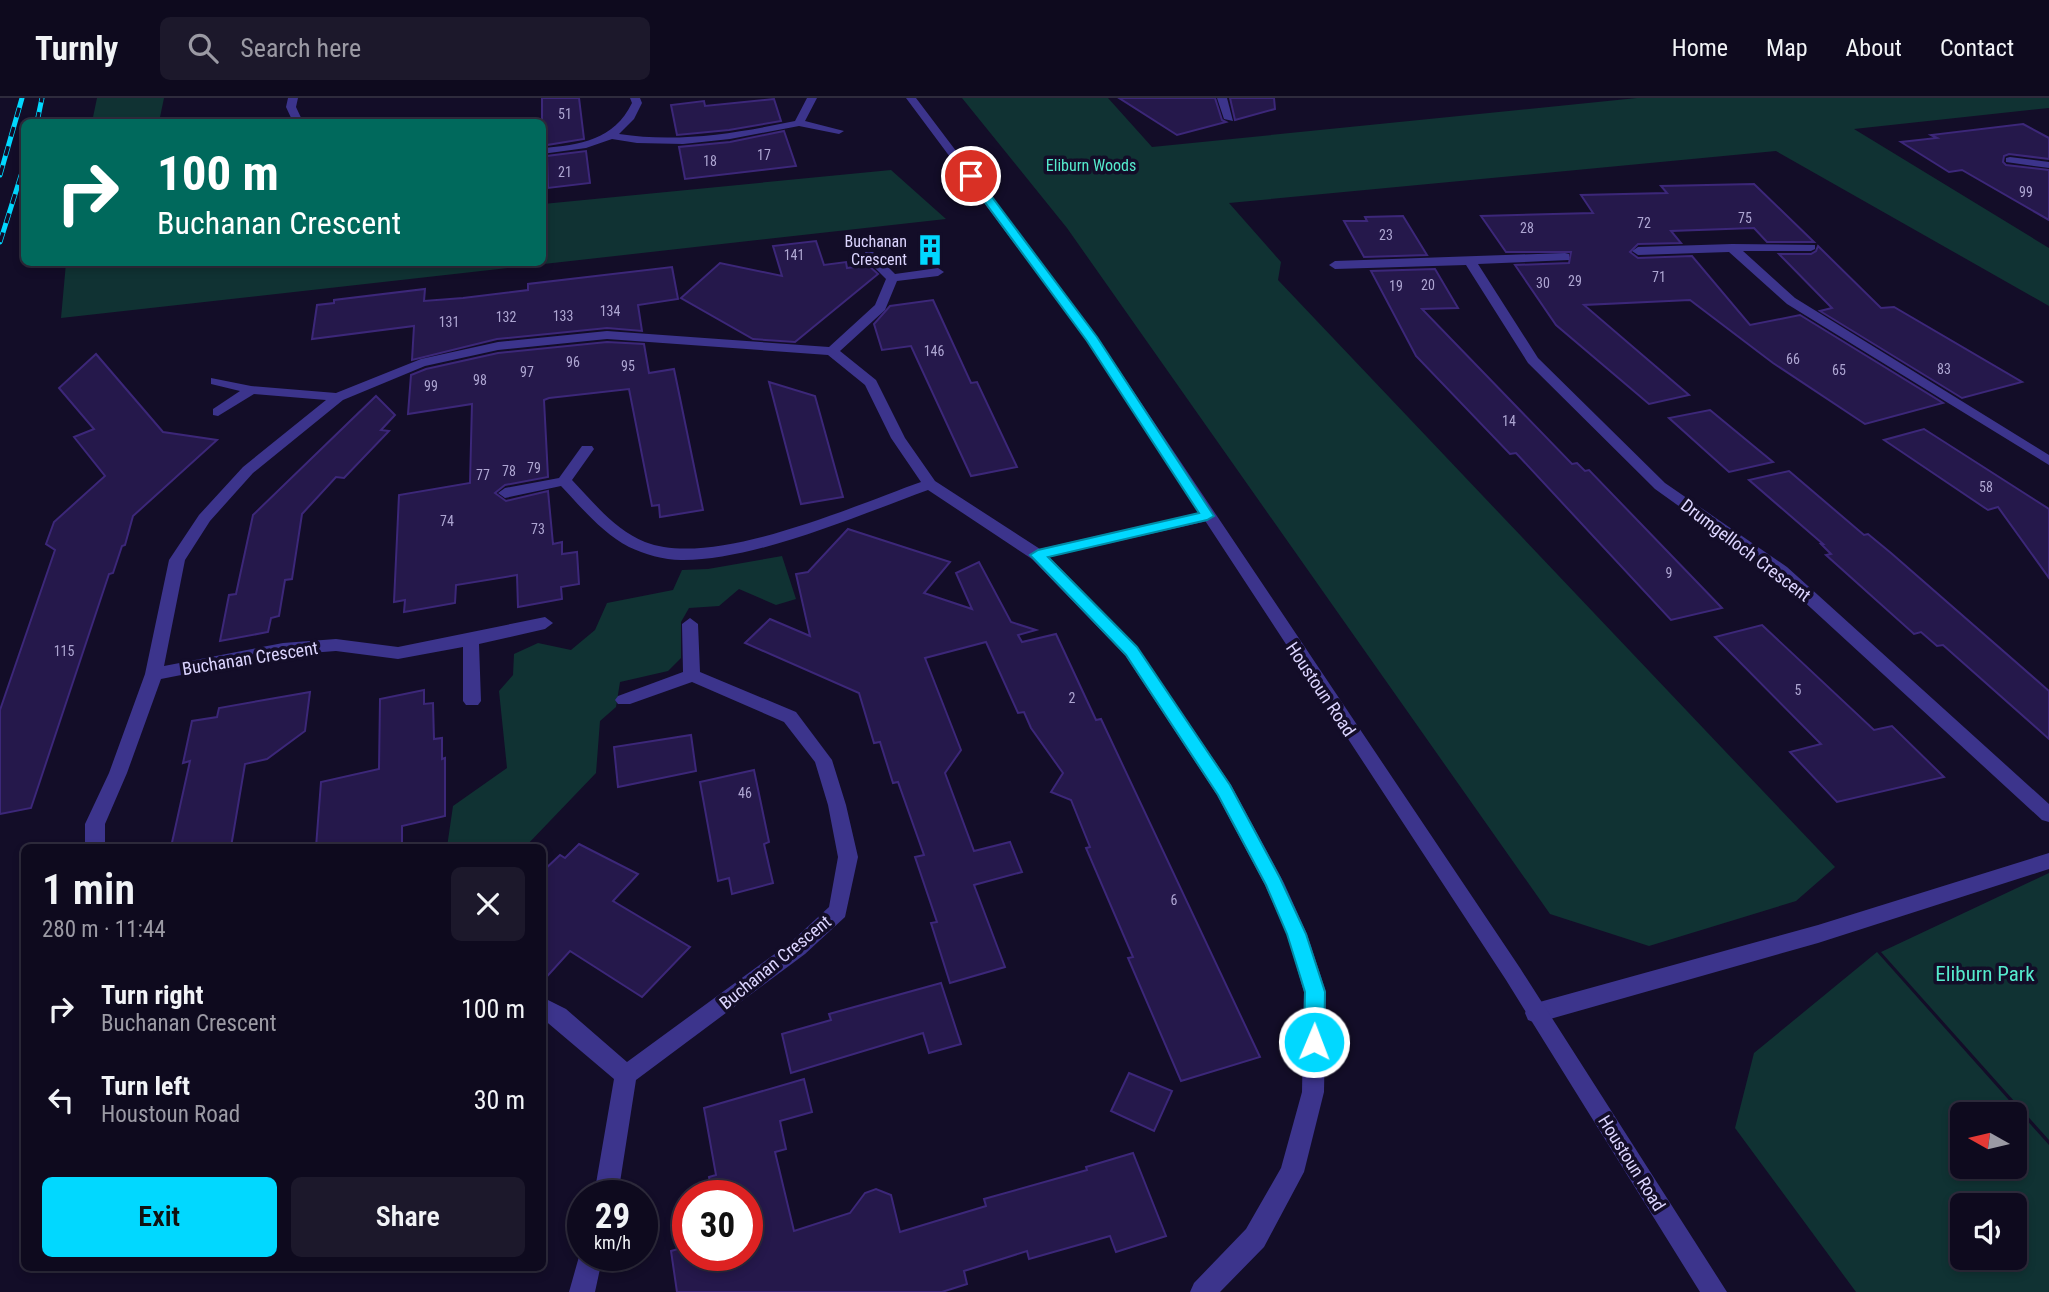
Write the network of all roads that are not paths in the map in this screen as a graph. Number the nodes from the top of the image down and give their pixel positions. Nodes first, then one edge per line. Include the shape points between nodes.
1 (293, 98) edge
2 (635, 98) edge
3 (812, 98) edge
4 (911, 98) edge
5 (1222, 98) edge
6 (297, 119) edge
7 (1229, 119) dead end
8 (799, 123) junction
9 (839, 131) dead end
10 (613, 136) junction
11 (546, 151) edge
12 (2010, 160) dead end
13 (2049, 165) edge
14 (1811, 247) dead end
15 (1732, 248) junction
16 (1638, 251) dead end
17 (869, 255) dead end
18 (1565, 257) dead end
19 (1470, 261) junction
20 (1335, 265) dead end
21 (937, 272) dead end
22 (892, 278) junction
23 (832, 351) junction
24 (216, 381) dead end
25 (251, 390) junction
26 (338, 397) junction
27 (218, 412) dead end
28 (587, 449) dead end
29 (2049, 461) edge
30 (564, 481) junction
31 (930, 484) junction
32 (505, 493) dead end
33 (1207, 516) junction
34 (1038, 555) junction
35 (545, 623) dead end
36 (690, 624) dead end
37 (471, 640) junction
38 (154, 674) junction
39 (692, 675) junction
40 (624, 700) dead end
41 (472, 701) dead end
42 (2049, 815) edge
43 (95, 844) edge
44 (2049, 861) edge
45 (546, 1009) edge
46 (1536, 1013) junction
47 (626, 1075) junction
48 (608, 1180) edge
49 (587, 1271) edge
50 (582, 1292) edge
51 (1203, 1292) edge
52 (1714, 1292) edge

1 - 6 street
2 - 10 street via 638,103 631,120
3 - 8 street
4 - 33 street, Houstoun Road via 1093,340
5 - 7 street
8 - 9 street
8 - 10 street via 668,143
10 - 11 street
12 - 13 street
14 - 15 street
15 - 16 street
15 - 29 street via 1791,301
17 - 22 street
18 - 19 street
19 - 20 street
19 - 42 street, Drumgelloch Crescent via 1533,360 1660,486 1781,571
21 - 22 street
22 - 23 street via 881,307
23 - 26 street, Buchanan Crescent via 607,335 498,346 421,363
23 - 31 street via 871,383 898,438
24 - 25 street, Buchanan Crescent
25 - 26 street, Buchanan Crescent
25 - 27 street
26 - 38 street, Buchanan Crescent via 248,470 204,518 177,560
28 - 30 street
30 - 31 street via 634,544 681,555 721,550 810,526
30 - 32 street
31 - 34 street
33 - 34 street
33 - 46 street, Houstoun Road
34 - 51 street via 1131,651 1224,790 1280,896 1315,992 1313,1092 1292,1172 1255,1238
35 - 37 street, Buchanan Crescent
36 - 39 street
37 - 38 street, Buchanan Crescent via 398,653 336,645 283,649
37 - 41 street
38 - 43 street, Buchanan Crescent via 95,824
39 - 40 street
39 - 47 street, Buchanan Crescent via 790,717 824,760 848,858 838,911 798,948
44 - 46 street via 1841,928
45 - 47 street
46 - 52 street, Houstoun Road
47 - 48 street
49 - 50 street

